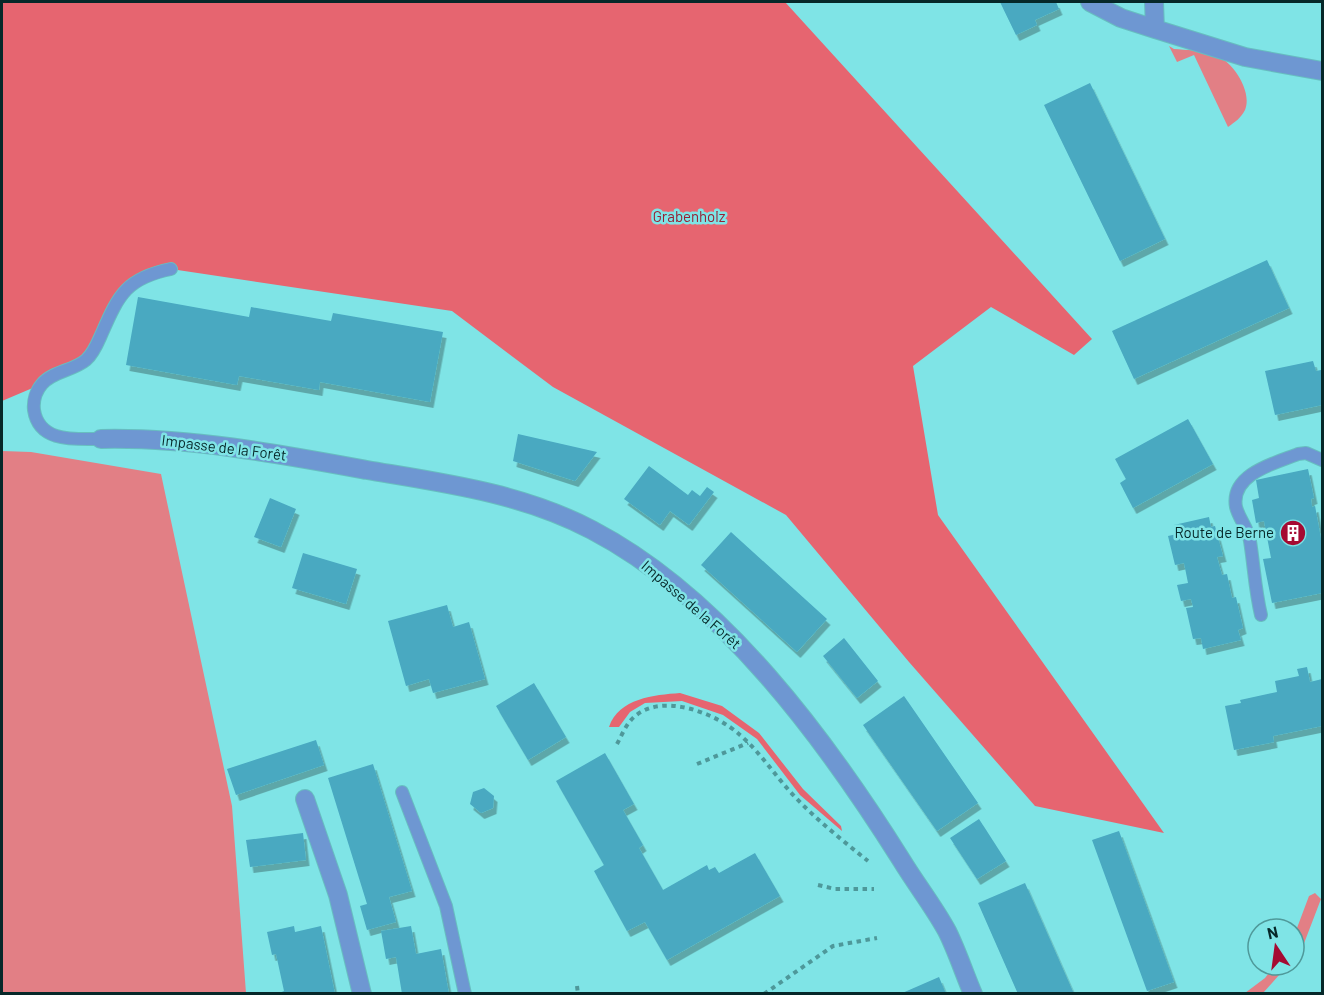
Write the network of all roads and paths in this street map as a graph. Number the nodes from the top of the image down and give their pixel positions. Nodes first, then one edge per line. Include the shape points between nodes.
1 (1090, 2) edge
2 (1154, 2) edge
3 (1155, 29) junction
4 (1323, 71) edge
5 (171, 269) dead end
6 (101, 439) joint
7 (1323, 460) edge
8 (1261, 615) dead end
9 (748, 743) junction
10 (617, 744) dead end
11 (697, 764) dead end
12 (402, 792) dead end
13 (304, 799) dead end
14 (868, 861) dead end
15 (818, 885) dead end
16 (874, 889) dead end
17 (877, 938) dead end
18 (577, 987) dead end
19 (362, 993) edge
20 (465, 993) edge
21 (578, 993) edge
22 (764, 993) edge
23 (973, 993) edge

1 - 3 street
2 - 3 street
3 - 4 street via 1245,57
5 - 6 lane via 138,278 126,287 85,361 58,373 42,384 35,395 37,422 46,433 63,438
6 - 23 street, Impasse de la Forêt via 154,440 287,455 479,489 550,512 626,550 726,634 814,730 947,931
7 - 8 lane via 1298,454 1248,477 1237,493 1236,509 1248,533
9 - 10 path via 710,717 684,708 660,706 635,716
9 - 11 path
9 - 14 path via 795,796
12 - 20 lane via 446,906
13 - 19 street via 338,895
15 - 16 path
17 - 22 path via 833,946
18 - 21 path

